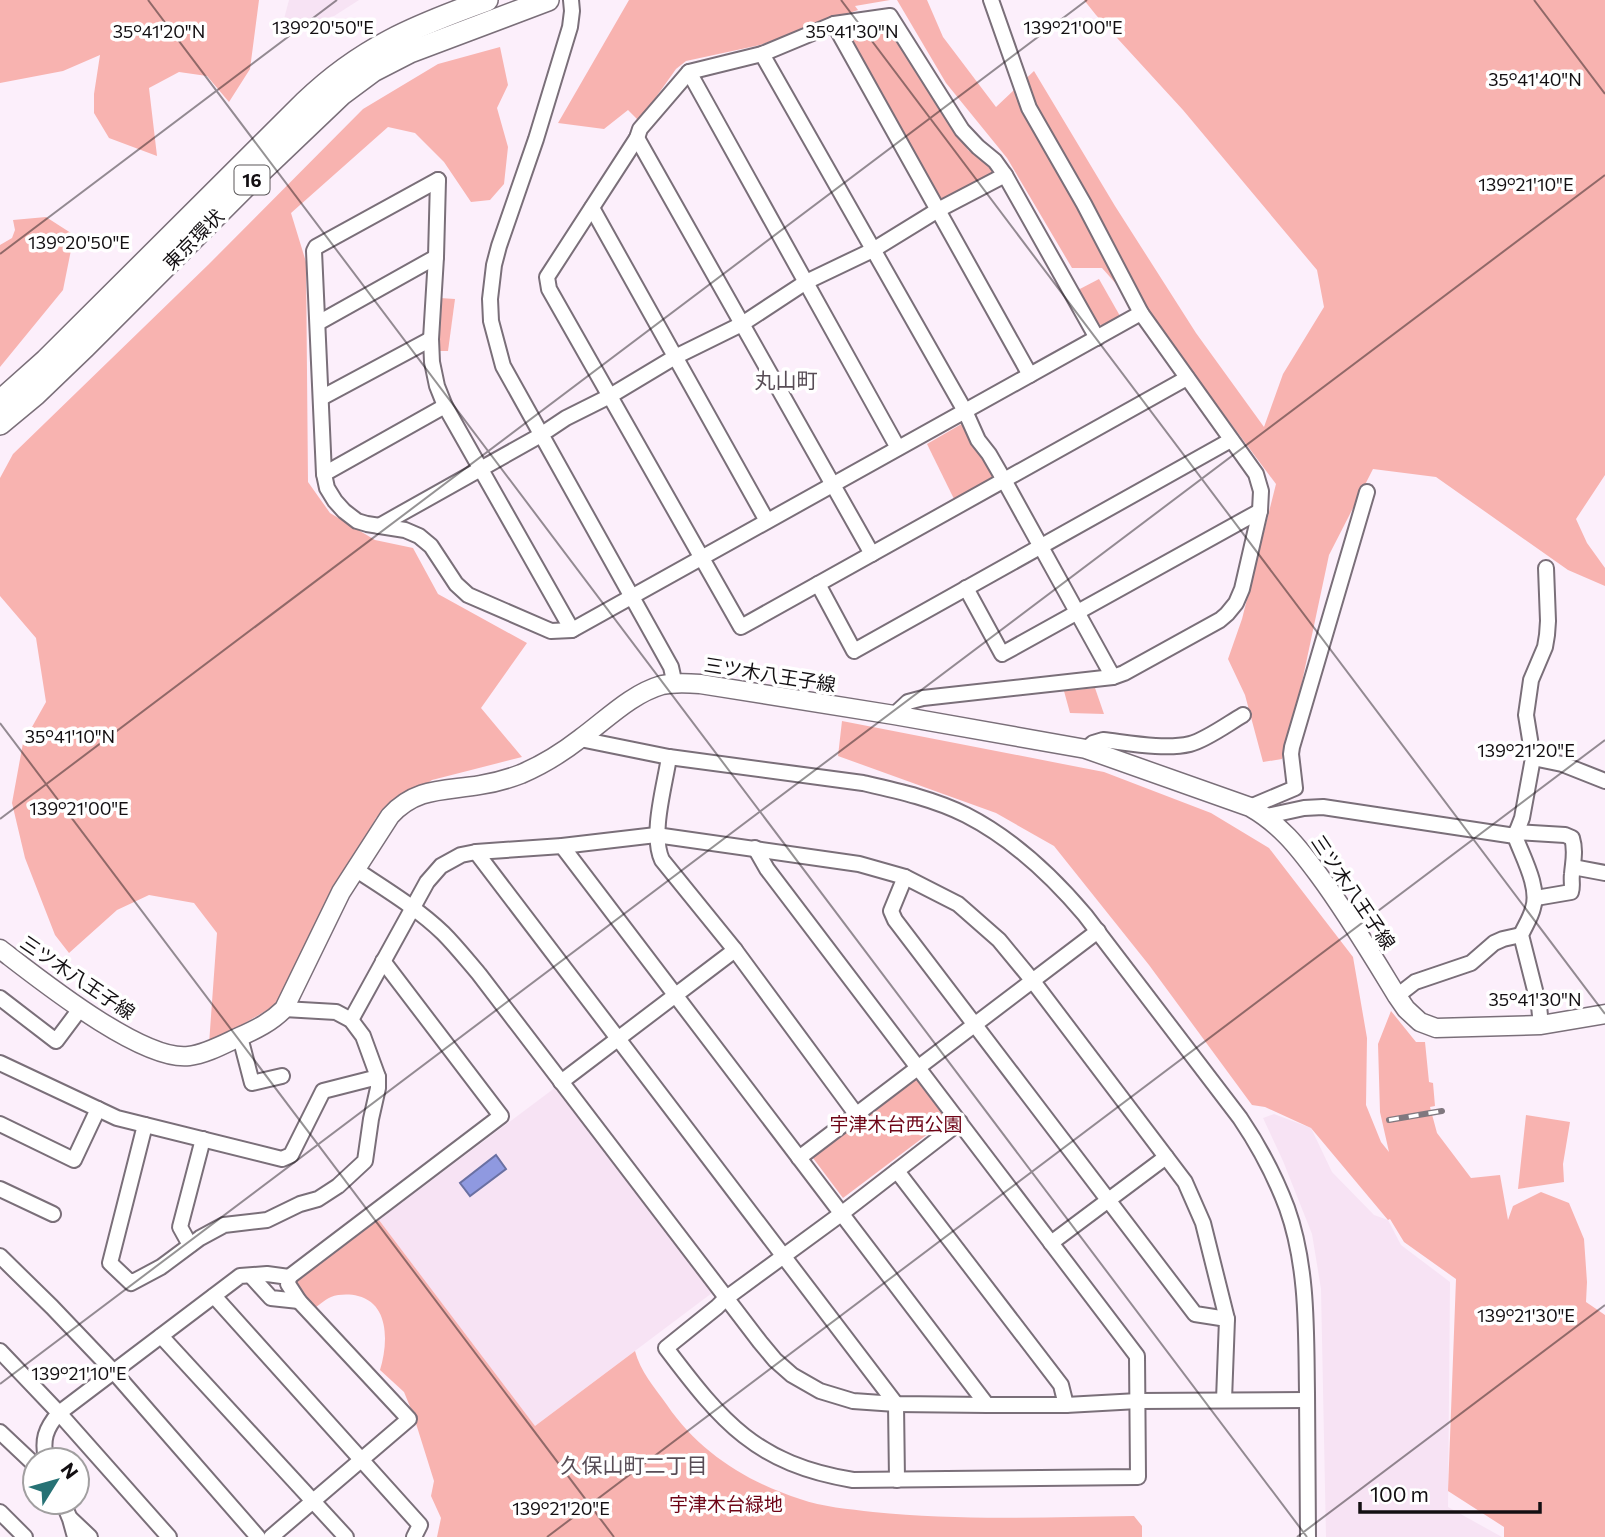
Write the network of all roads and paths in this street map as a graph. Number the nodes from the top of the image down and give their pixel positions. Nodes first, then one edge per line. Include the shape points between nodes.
1 (487, 0) edge
2 (548, 0) edge
3 (571, 0) edge
4 (991, 0) edge
5 (834, 24) junction
6 (762, 54) junction
7 (689, 72) junction
8 (637, 138) junction
9 (1005, 175) junction
10 (592, 208) junction
11 (938, 210) junction
12 (873, 250) junction
13 (436, 257) junction
14 (806, 282) junction
15 (1141, 313) junction
16 (318, 323) junction
17 (742, 324) junction
18 (1097, 338) junction
19 (430, 339) junction
20 (675, 357) junction
21 (1030, 374) junction
22 (1186, 378) junction
23 (610, 396) junction
24 (321, 398) junction
25 (0, 401) edge
26 (445, 406) junction
27 (965, 411) junction
28 (0, 424) edge
29 (544, 433) junction
30 (1231, 440) junction
31 (898, 448) junction
32 (481, 468) junction
33 (324, 474) junction
34 (1004, 480) junction
35 (833, 484) junction
36 (1367, 492) dead end
37 (1260, 511) junction
38 (767, 521) junction
39 (379, 526) junction
40 (1041, 547) junction
41 (872, 554) junction
42 (701, 558) junction
43 (1546, 568) dead end
44 (818, 584) junction
45 (966, 589) junction
46 (632, 596) junction
47 (1077, 613) junction
48 (572, 631) junction
49 (1113, 677) junction
50 (671, 683) junction
51 (894, 715) junction
52 (1243, 715) dead end
53 (580, 739) junction
54 (1086, 749) junction
55 (669, 757) junction
56 (1533, 758) junction
57 (1605, 781) edge
58 (1250, 807) junction
59 (1267, 816) junction
60 (1516, 834) junction
61 (656, 835) junction
62 (562, 846) junction
63 (755, 848) junction
64 (476, 852) junction
65 (1573, 867) junction
66 (355, 869) junction
67 (1605, 873) edge
68 (905, 877) junction
69 (1536, 898) junction
70 (413, 908) junction
71 (1098, 931) junction
72 (1521, 934) junction
73 (0, 949) edge
74 (735, 950) junction
75 (383, 961) junction
76 (1032, 980) junction
77 (676, 995) junction
78 (1397, 996) junction
79 (0, 998) edge
80 (80, 1009) junction
81 (284, 1009) junction
82 (1605, 1014) edge
83 (351, 1020) junction
84 (974, 1023) junction
85 (1541, 1025) junction
86 (240, 1037) junction
87 (618, 1039) junction
88 (0, 1063) edge
89 (917, 1067) junction
90 (282, 1076) dead end
91 (378, 1077) junction
92 (561, 1082) junction
93 (98, 1109) junction
94 (856, 1114) junction
95 (960, 1122) junction
96 (0, 1124) edge
97 (145, 1125) junction
98 (203, 1139) junction
99 (1166, 1157) junction
100 (799, 1158) junction
101 (897, 1171) junction
102 (0, 1189) edge
103 (1108, 1200) junction
104 (53, 1214) dead end
105 (841, 1214) junction
106 (1051, 1243) junction
107 (191, 1245) junction
108 (0, 1256) edge
109 (784, 1256) junction
110 (251, 1276) junction
111 (289, 1278) junction
112 (214, 1296) junction
113 (725, 1298) junction
114 (299, 1301) junction
115 (1227, 1319) junction
116 (161, 1336) junction
117 (0, 1351) edge
118 (114, 1372) junction
119 (1307, 1400) junction
120 (1138, 1401) junction
121 (1224, 1401) junction
122 (896, 1404) junction
123 (987, 1405) junction
124 (1066, 1405) junction
125 (59, 1413) junction
126 (0, 1432) edge
127 (45, 1446) edge
128 (21, 1453) edge
129 (362, 1460) junction
130 (897, 1480) junction
131 (313, 1501) junction
132 (0, 1512) edge
133 (70, 1518) joint
134 (25, 1537) edge
135 (75, 1537) edge
136 (90, 1537) edge
137 (169, 1537) edge
138 (258, 1537) edge
139 (271, 1537) edge
140 (346, 1537) edge
141 (414, 1537) edge
142 (1308, 1537) edge

1 - 25 highway, 東京環状 / 16 via 400,34 331,79
2 - 28 highway, 東京環状 / 16 via 410,52 342,94 76,356
3 - 29 street via 570,27 499,246 490,299 503,366
4 - 15 street via 1029,108
5 - 6 street
5 - 9 street via 890,16 962,130
5 - 11 street
6 - 7 street
6 - 12 street
7 - 8 street
7 - 14 street
8 - 10 street
8 - 17 street
9 - 11 street
9 - 18 street
10 - 20 street
10 - 23 street via 547,282
11 - 12 street
11 - 21 street
12 - 14 street
12 - 27 street
13 - 16 street
13 - 16 street via 438,180 316,247
13 - 19 street
14 - 17 street
14 - 31 street
15 - 18 street
15 - 22 street
16 - 24 street
17 - 20 street
17 - 35 street
18 - 21 street
19 - 24 street
19 - 26 street
20 - 23 street
20 - 38 street
21 - 27 street
22 - 30 street
22 - 34 street
23 - 29 street
23 - 42 street
24 - 33 street
26 - 32 street
26 - 33 street
27 - 31 street
27 - 34 street
29 - 32 street
29 - 46 street
30 - 37 street via 1256,474
30 - 40 street
31 - 35 street
32 - 39 street
32 - 48 street
33 - 39 street via 327,488 344,511 357,521
34 - 40 street
34 - 41 street
35 - 38 street
35 - 41 street
36 - 58 street via 1292,747 1295,788
37 - 47 street
37 - 49 street via 1240,597 1232,609 1213,624
38 - 42 street
39 - 48 street via 419,536 468,595 551,631
40 - 45 street
40 - 47 street
41 - 44 street
42 - 44 street via 741,627
42 - 46 street
43 - 56 street via 1547,635 1531,680 1526,715
44 - 45 street via 854,651
45 - 47 street via 1002,654
46 - 48 street
46 - 50 street via 671,667
47 - 49 street
49 - 51 street via 923,698 908,702
50 - 51 main road, 三ツ木八王子線
50 - 53 main road, 三ツ木八王子線 via 643,692
51 - 54 main road, 三ツ木八王子線
52 - 54 street via 1193,743 1162,746 1103,740
53 - 55 street
53 - 66 main road, 三ツ木八王子線 via 518,775 412,798 390,816
54 - 58 main road, 三ツ木八王子線
55 - 61 street
55 - 71 street via 863,783 939,804 1027,855
56 - 57 street
56 - 60 street
58 - 59 main road, 三ツ木八王子線
59 - 60 street via 1323,807
59 - 78 main road, 三ツ木八王子線 via 1334,895
60 - 65 street via 1572,838
60 - 69 street
61 - 62 street
61 - 63 street
61 - 74 street via 662,860
62 - 64 street
62 - 77 street
63 - 68 street via 859,864
63 - 89 street
64 - 70 street via 441,866
64 - 87 street
65 - 67 street
65 - 69 street via 1571,892
66 - 70 street
66 - 81 main road, 三ツ木八王子線
68 - 76 street via 958,904 999,940
68 - 84 street via 891,911
69 - 72 street
70 - 75 street
70 - 92 street via 442,932 479,974
71 - 76 street
71 - 119 street via 1240,1118 1277,1184 1293,1230 1304,1287
72 - 78 street via 1494,943 1471,963 1415,982
72 - 85 street
73 - 80 main road, 三ツ木八王子線
74 - 77 street
74 - 94 street
75 - 83 street
75 - 111 street via 501,1116
76 - 84 street
76 - 99 street
77 - 87 street
77 - 100 street
78 - 85 main road, 三ツ木八王子線 via 1420,1022 1436,1028
79 - 80 street via 56,1041
80 - 86 main road, 三ツ木八王子線 via 173,1055 202,1053
81 - 83 street via 336,1012
81 - 86 main road, 三ツ木八王子線 via 271,1022
82 - 85 main road, 三ツ木八王子線
83 - 91 street via 363,1036
84 - 89 street
84 - 103 street
86 - 90 street via 252,1083
87 - 92 street
87 - 109 street
88 - 93 street
89 - 94 street
89 - 95 street
91 - 98 street via 323,1091 291,1155 282,1159
91 - 107 street via 365,1161 338,1186 267,1220 224,1224
92 - 113 street
93 - 96 street via 74,1160
93 - 97 street
94 - 100 street
95 - 101 street
95 - 106 street
97 - 98 street
97 - 107 street via 110,1263 131,1283
98 - 107 street via 180,1227
99 - 103 street
99 - 115 street via 1185,1182 1203,1223
100 - 105 street
101 - 105 street
101 - 124 street via 1061,1385
102 - 104 street
103 - 106 street
103 - 115 street via 1195,1314
105 - 109 street
105 - 123 street
106 - 120 street via 1137,1356
108 - 118 street
109 - 113 street
109 - 122 street
110 - 111 street
110 - 112 street via 240,1276
110 - 114 street via 271,1298
111 - 114 street
112 - 116 street
112 - 129 street
113 - 122 street via 792,1375 820,1391 853,1401
113 - 130 street via 666,1348 701,1395 749,1441 779,1458 831,1476
114 - 129 street via 409,1419
115 - 121 street
116 - 118 street
116 - 131 street
117 - 125 street
118 - 125 street
118 - 138 street
119 - 121 street
119 - 142 street
120 - 121 street
120 - 124 street
120 - 130 street via 1138,1477
122 - 123 street
122 - 130 street
123 - 124 street
125 - 127 street via 47,1430
125 - 137 street
126 - 128 street
129 - 131 street
129 - 141 street via 420,1525
131 - 139 street
131 - 140 street
132 - 134 street
133 - 135 street
133 - 136 street

